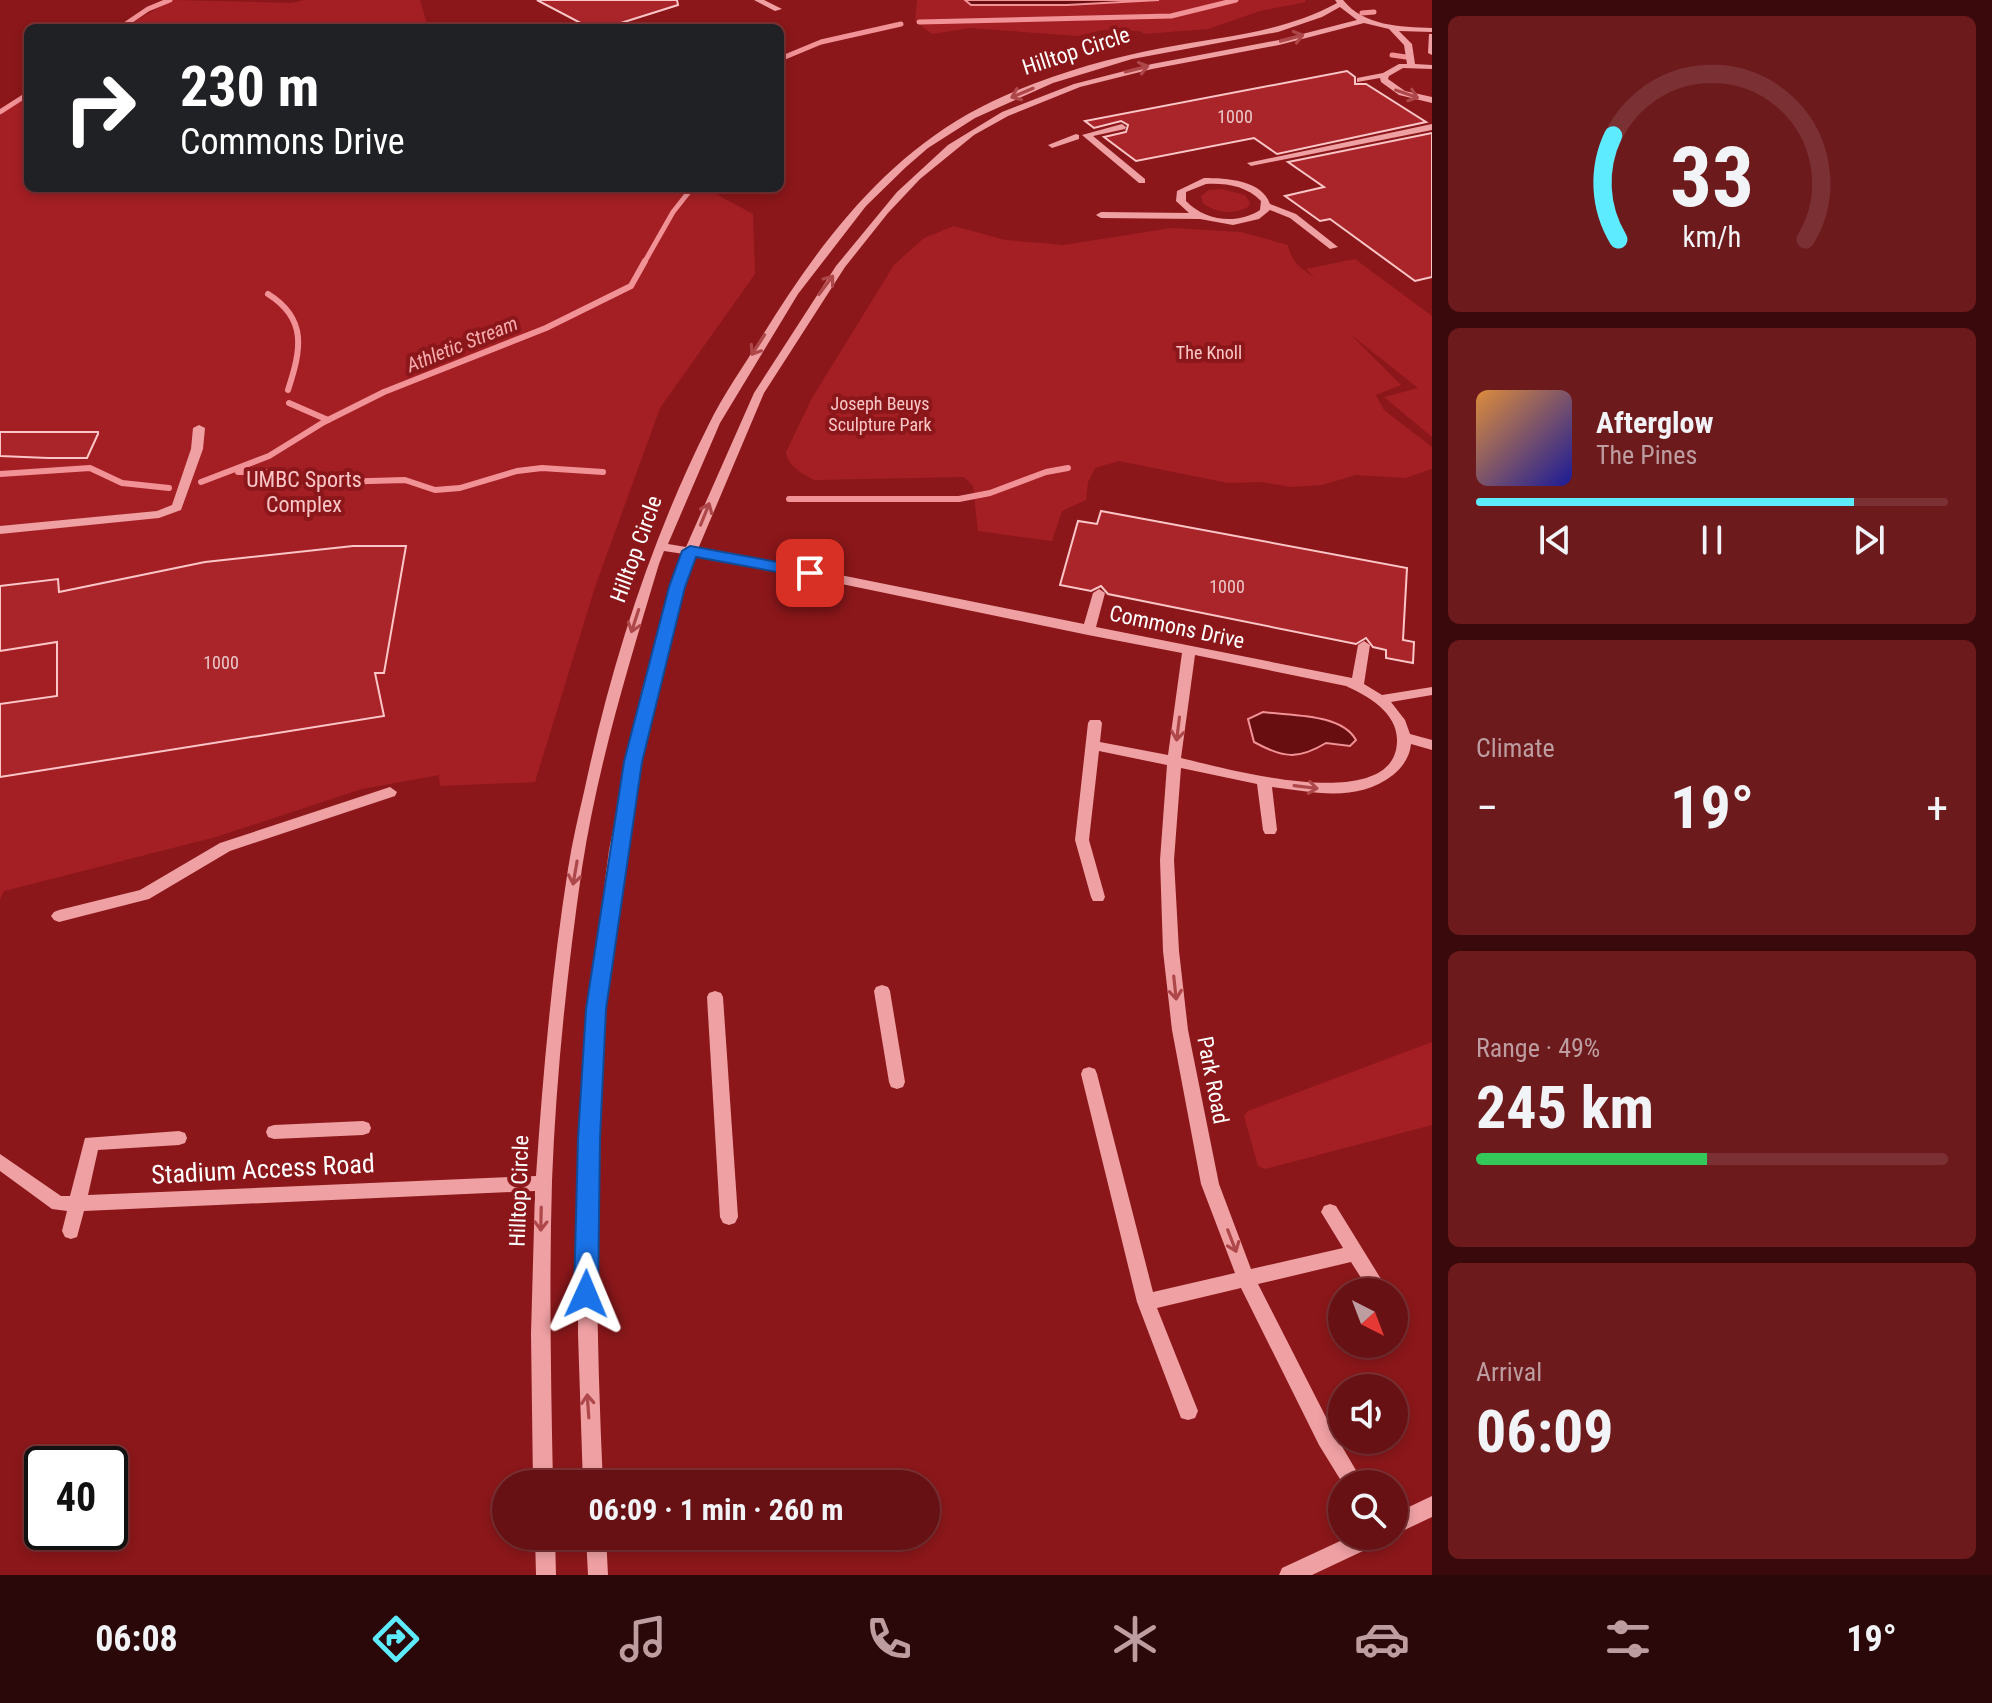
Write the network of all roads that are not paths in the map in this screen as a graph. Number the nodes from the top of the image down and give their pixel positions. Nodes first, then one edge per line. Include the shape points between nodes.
1 (758, 0) edge
2 (1340, 2) edge
3 (778, 9) dead end
4 (1366, 20) junction
5 (1390, 27) junction
6 (1432, 33) edge
7 (1432, 53) edge
8 (1411, 65) junction
9 (1432, 67) edge
10 (1385, 75) junction
11 (1360, 80) dead end
12 (1432, 100) edge
13 (1122, 127) dead end
14 (1432, 127) edge
15 (1076, 137) dead end
16 (1052, 145) dead end
17 (1251, 163) dead end
18 (1142, 181) dead end
19 (1267, 206) junction
20 (1101, 215) dead end
21 (1200, 216) junction
22 (1333, 247) dead end
23 (199, 428) dead end
24 (0, 530) edge
25 (660, 547) junction
26 (690, 551) junction
27 (1099, 593) dead end
28 (1088, 631) junction
29 (1364, 645) dead end
30 (1189, 651) junction
31 (1357, 686) junction
32 (1432, 691) edge
33 (1382, 699) junction
34 (1095, 723) dead end
35 (1404, 737) junction
36 (1091, 745) junction
37 (1432, 745) edge
38 (1174, 763) junction
39 (1264, 781) junction
40 (390, 792) dead end
41 (1270, 830) dead end
42 (1098, 897) dead end
43 (59, 916) dead end
44 (882, 991) dead end
45 (715, 997) dead end
46 (1089, 1074) dead end
47 (897, 1082) dead end
48 (363, 1128) dead end
49 (274, 1132) dead end
50 (179, 1138) dead end
51 (0, 1161) edge
52 (542, 1183) junction
53 (77, 1203) junction
54 (1330, 1212) dead end
55 (729, 1217) dead end
56 (71, 1231) dead end
57 (1356, 1253) junction
58 (1371, 1278) edge
59 (1246, 1279) junction
60 (1146, 1302) junction
61 (1188, 1411) dead end
62 (543, 1470) edge
63 (592, 1470) edge
64 (1345, 1470) edge
65 (1432, 1506) edge
66 (1408, 1518) edge
67 (545, 1550) edge
68 (597, 1550) edge
69 (1343, 1550) edge
70 (546, 1575) edge
71 (598, 1575) edge
72 (1289, 1575) edge

1 - 3 street
2 - 4 street
2 -> 25 street, Hilltop Circle via 1322,16 1288,27 1159,51 1057,79 986,109 911,156 831,241 750,358 696,462
4 - 5 street
26 -> 4 street, Hilltop Circle via 754,401 782,352 885,209 930,162 1002,115 1076,86
5 - 6 street
5 - 8 street via 1405,39
6 - 7 street
8 - 9 street
8 - 10 street
10 - 11 street
10 -> 12 street via 1393,89
13 - 18 street via 1086,135
14 - 17 street
15 - 16 street
19 - 21 street via 1243,221
19 - 21 street via 1248,187 1204,181 1180,196 1184,206
19 - 22 street via 1293,216
20 - 21 street
23 - 24 street via 177,507 159,514
25 - 26 street, Commons Drive
25 -> 52 street, Hilltop Circle via 597,756 556,1008
26 - 28 street, Commons Drive
63 -> 26 street, Hilltop Circle via 585,1357 596,1009 633,762 659,649
27 - 28 street
28 - 30 street, Commons Drive
29 - 31 street
30 - 31 street, Commons Drive
30 -> 38 street, Park Road
31 - 33 street, Commons Drive
32 - 33 street
33 - 35 street, Commons Drive via 1400,718
34 - 36 street
35 - 37 street
39 -> 35 street via 1354,787 1380,778 1396,764
36 - 38 street
36 - 42 street via 1082,840
38 - 39 street
38 -> 59 street, Park Road via 1167,860 1180,1030 1210,1184
39 - 41 street
40 - 43 street via 225,847 144,895
44 - 47 street
45 - 55 street
46 - 60 street
48 - 49 street
50 - 53 street via 91,1143
51 - 53 street, Stadium Access Road via 58,1204
52 - 53 street, Stadium Access Road
52 -> 62 street, Hilltop Circle
53 - 56 street
54 - 57 street
57 - 58 street
57 - 59 street
59 - 60 street
59 - 64 street, Park Road
60 - 61 street
65 - 66 street
67 - 70 street
68 - 71 street
69 - 72 street

